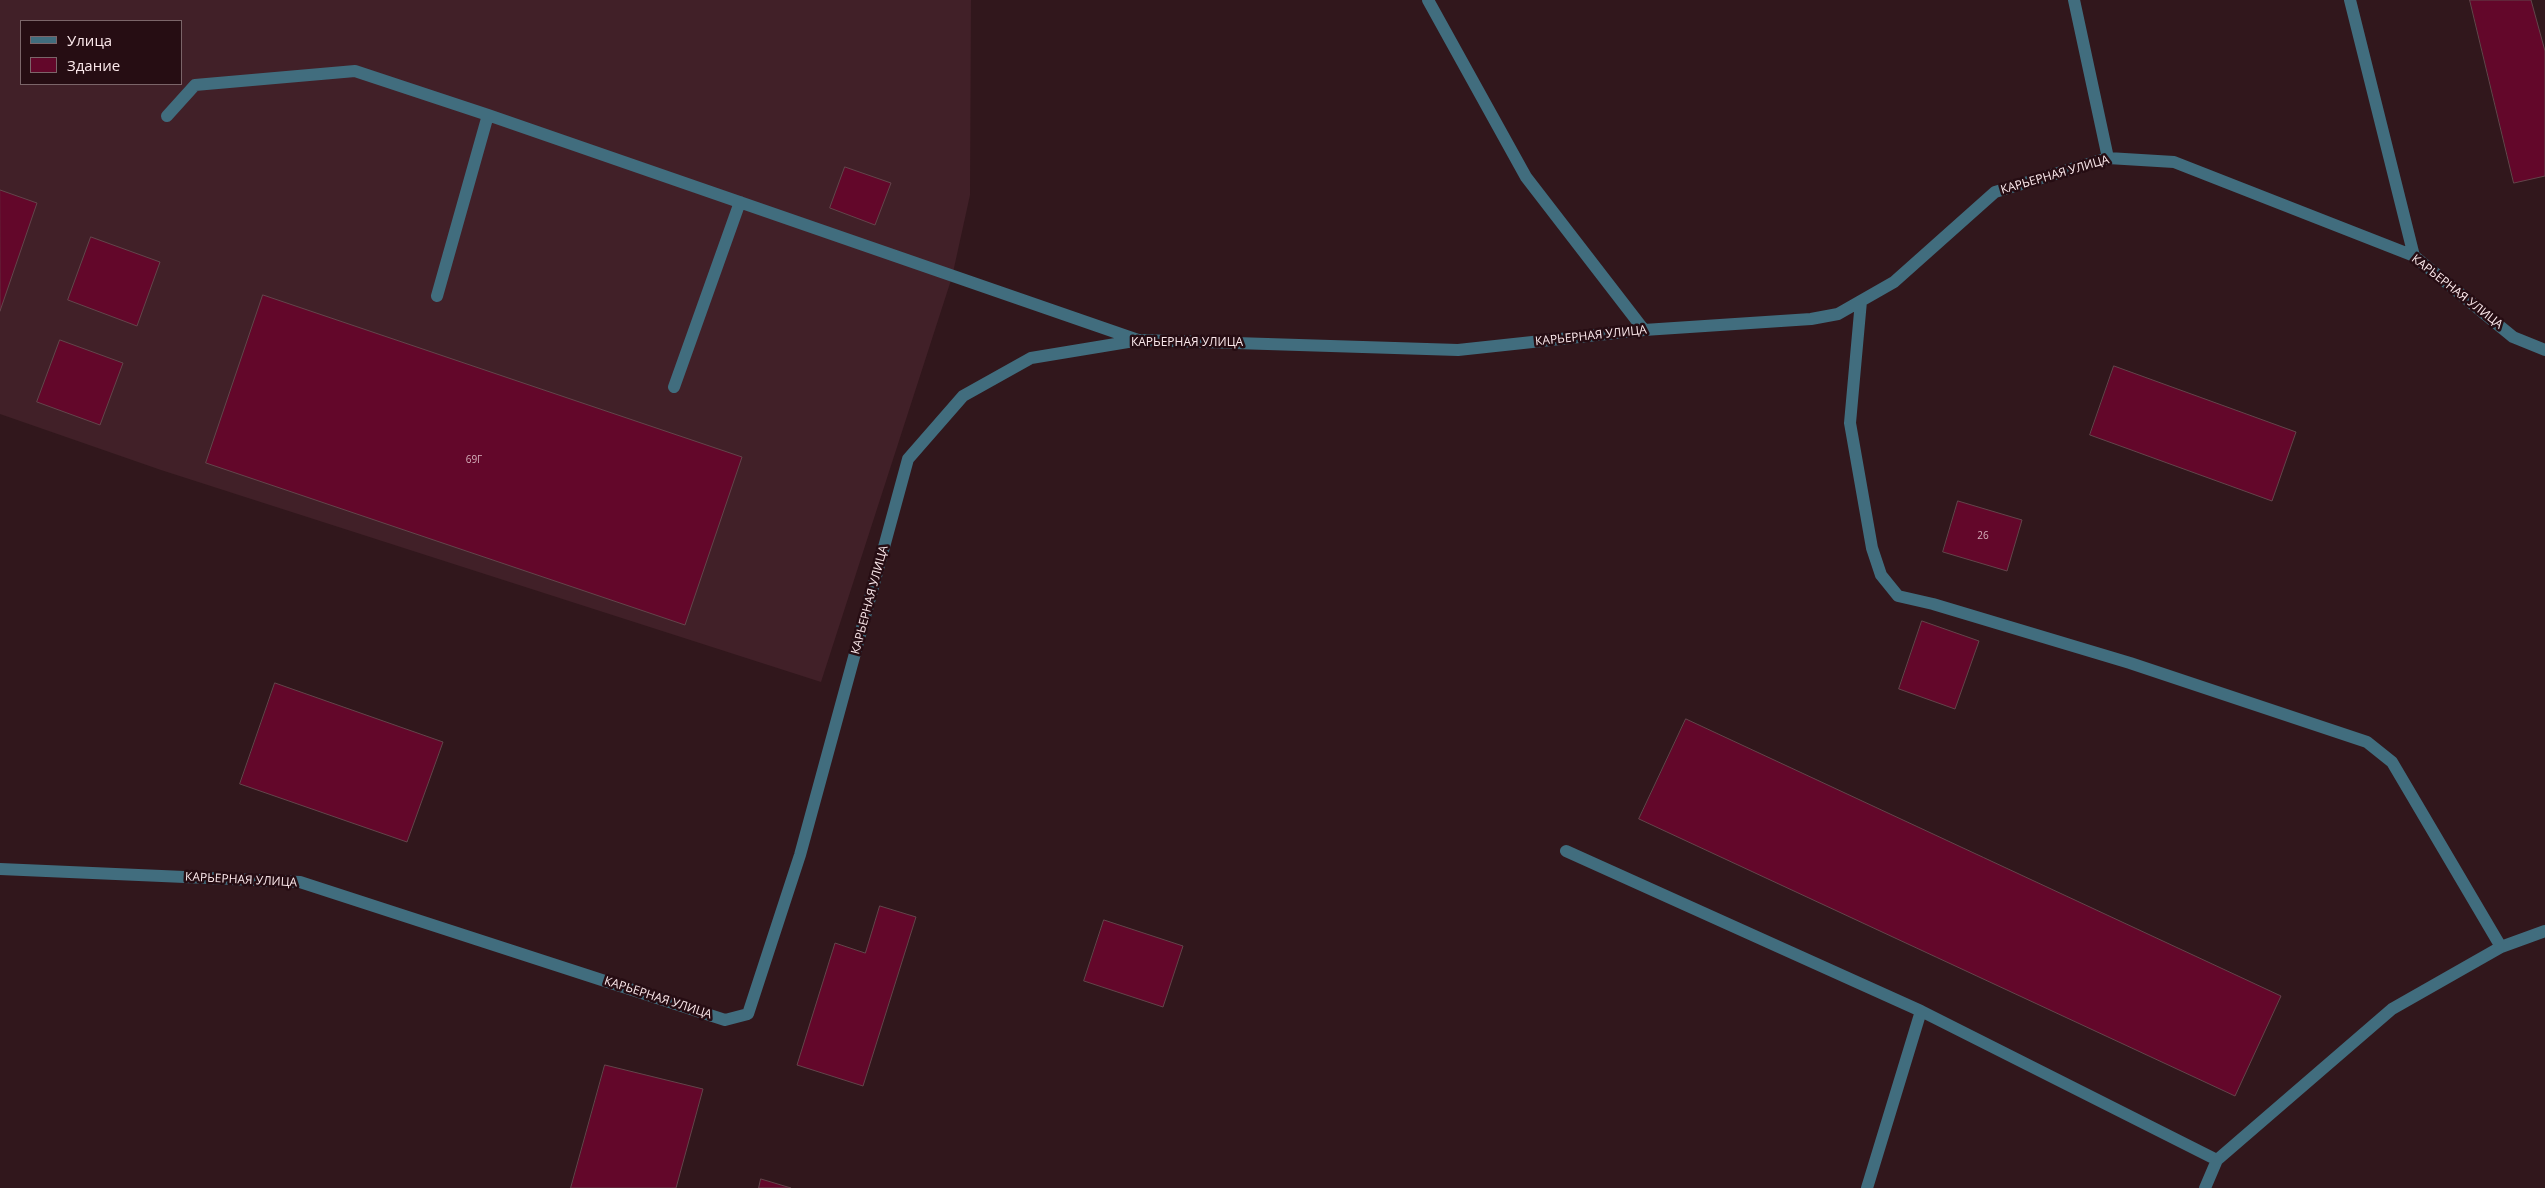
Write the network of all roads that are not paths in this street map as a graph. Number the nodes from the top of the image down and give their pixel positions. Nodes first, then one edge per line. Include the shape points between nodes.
1 (1428, 0) edge
2 (2074, 0) edge
3 (2350, 0) edge
4 (488, 115) junction
5 (167, 116) dead end
6 (2108, 158) junction
7 (740, 202) junction
8 (2414, 256) junction
9 (437, 296) dead end
10 (1861, 301) junction
11 (1644, 330) junction
12 (1140, 340) junction
13 (2545, 350) edge
14 (674, 387) dead end
15 (1566, 851) dead end
16 (0, 869) edge
17 (2545, 930) edge
18 (2501, 947) junction
19 (1921, 1011) junction
20 (2217, 1160) junction
21 (1867, 1188) edge
22 (2205, 1188) edge

1 - 11 street via 1526,177
2 - 6 street
3 - 8 street
4 - 5 street via 355,71 195,86
4 - 7 street
4 - 9 street
6 - 8 street, КАРЬЕРНАЯ УЛИЦА via 2174,162
6 - 10 street, КАРЬЕРНАЯ УЛИЦА via 1995,192 1894,282
7 - 12 street
7 - 14 street
8 - 13 street, КАРЬЕРНАЯ УЛИЦА via 2513,337
10 - 11 street, КАРЬЕРНАЯ УЛИЦА via 1838,314 1811,320
10 - 18 street via 1850,423 1872,548 1881,575 1898,596 2130,662 2367,742 2392,762
11 - 12 street, КАРЬЕРНАЯ УЛИЦА via 1458,350
12 - 16 street, КАРЬЕРНАЯ УЛИЦА via 1031,358 963,396 908,459 800,855 748,1014 725,1020 300,882
15 - 19 street
17 - 18 street
18 - 20 street via 2392,1009
19 - 20 street
19 - 21 street
20 - 22 street

